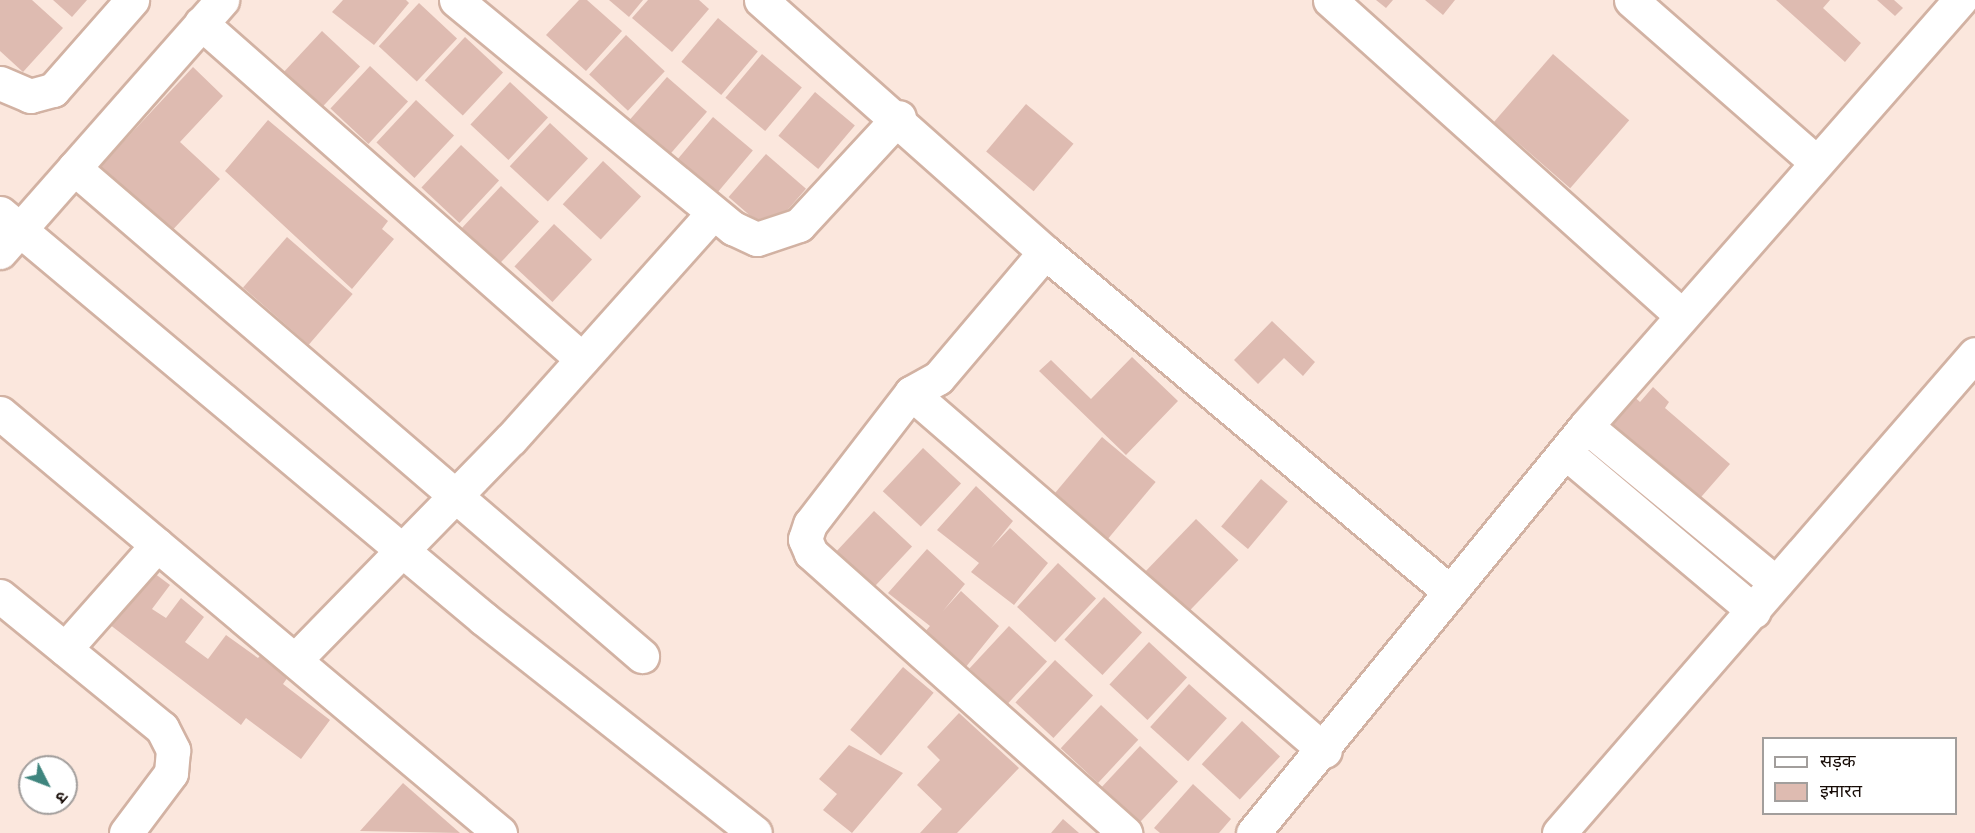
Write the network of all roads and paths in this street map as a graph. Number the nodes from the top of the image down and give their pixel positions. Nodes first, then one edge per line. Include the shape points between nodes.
1 (132, 0) edge
2 (456, 0) edge
3 (761, 0) edge
4 (1330, 0) edge
5 (1631, 0) edge
6 (1946, 5) edge
7 (212, 12) edge
8 (0, 83) edge
9 (899, 117) junction
10 (1815, 161) junction
11 (74, 168) junction
12 (713, 213) junction
13 (6, 231) edge
14 (1045, 252) junction
15 (1682, 316) junction
16 (1975, 354) edge
17 (582, 359) junction
18 (911, 393) junction
19 (0, 413) edge
20 (1586, 426) junction
21 (1565, 452) junction
22 (455, 496) junction
23 (157, 545) junction
24 (401, 548) junction
25 (1776, 583) junction
26 (1450, 592) junction
27 (0, 596) edge
28 (1754, 611) junction
29 (65, 649) junction
30 (642, 656) dead end
31 (295, 660) junction
32 (1325, 751) junction
33 (126, 833) edge
34 (500, 833) edge
35 (755, 833) edge
36 (1125, 833) edge
37 (1253, 833) edge
38 (1559, 833) edge

1 - 8 street via 52,90 30,96
2 - 12 street
3 - 9 street
4 - 15 street
5 - 10 street
6 - 10 street
7 - 11 street
7 - 17 street
9 - 12 street via 799,225 757,239
9 - 14 street
10 - 15 street
11 - 13 street
11 - 22 street
12 - 17 street
13 - 24 street
14 - 18 street via 938,378
14 - 26 street
15 - 20 street
16 - 25 street
17 - 22 street
18 - 32 street
18 - 36 street via 810,524 805,539 811,554
19 - 23 street
20 - 21 street
20 - 25 street
21 - 26 street
21 - 28 street
22 - 24 street
22 - 30 street
23 - 29 street
23 - 31 street
24 - 31 street
24 - 35 street
25 - 28 street
26 - 32 street
27 - 29 street
28 - 38 street
29 - 33 street via 162,728 173,750 171,773 158,796
31 - 34 street
32 - 37 street

